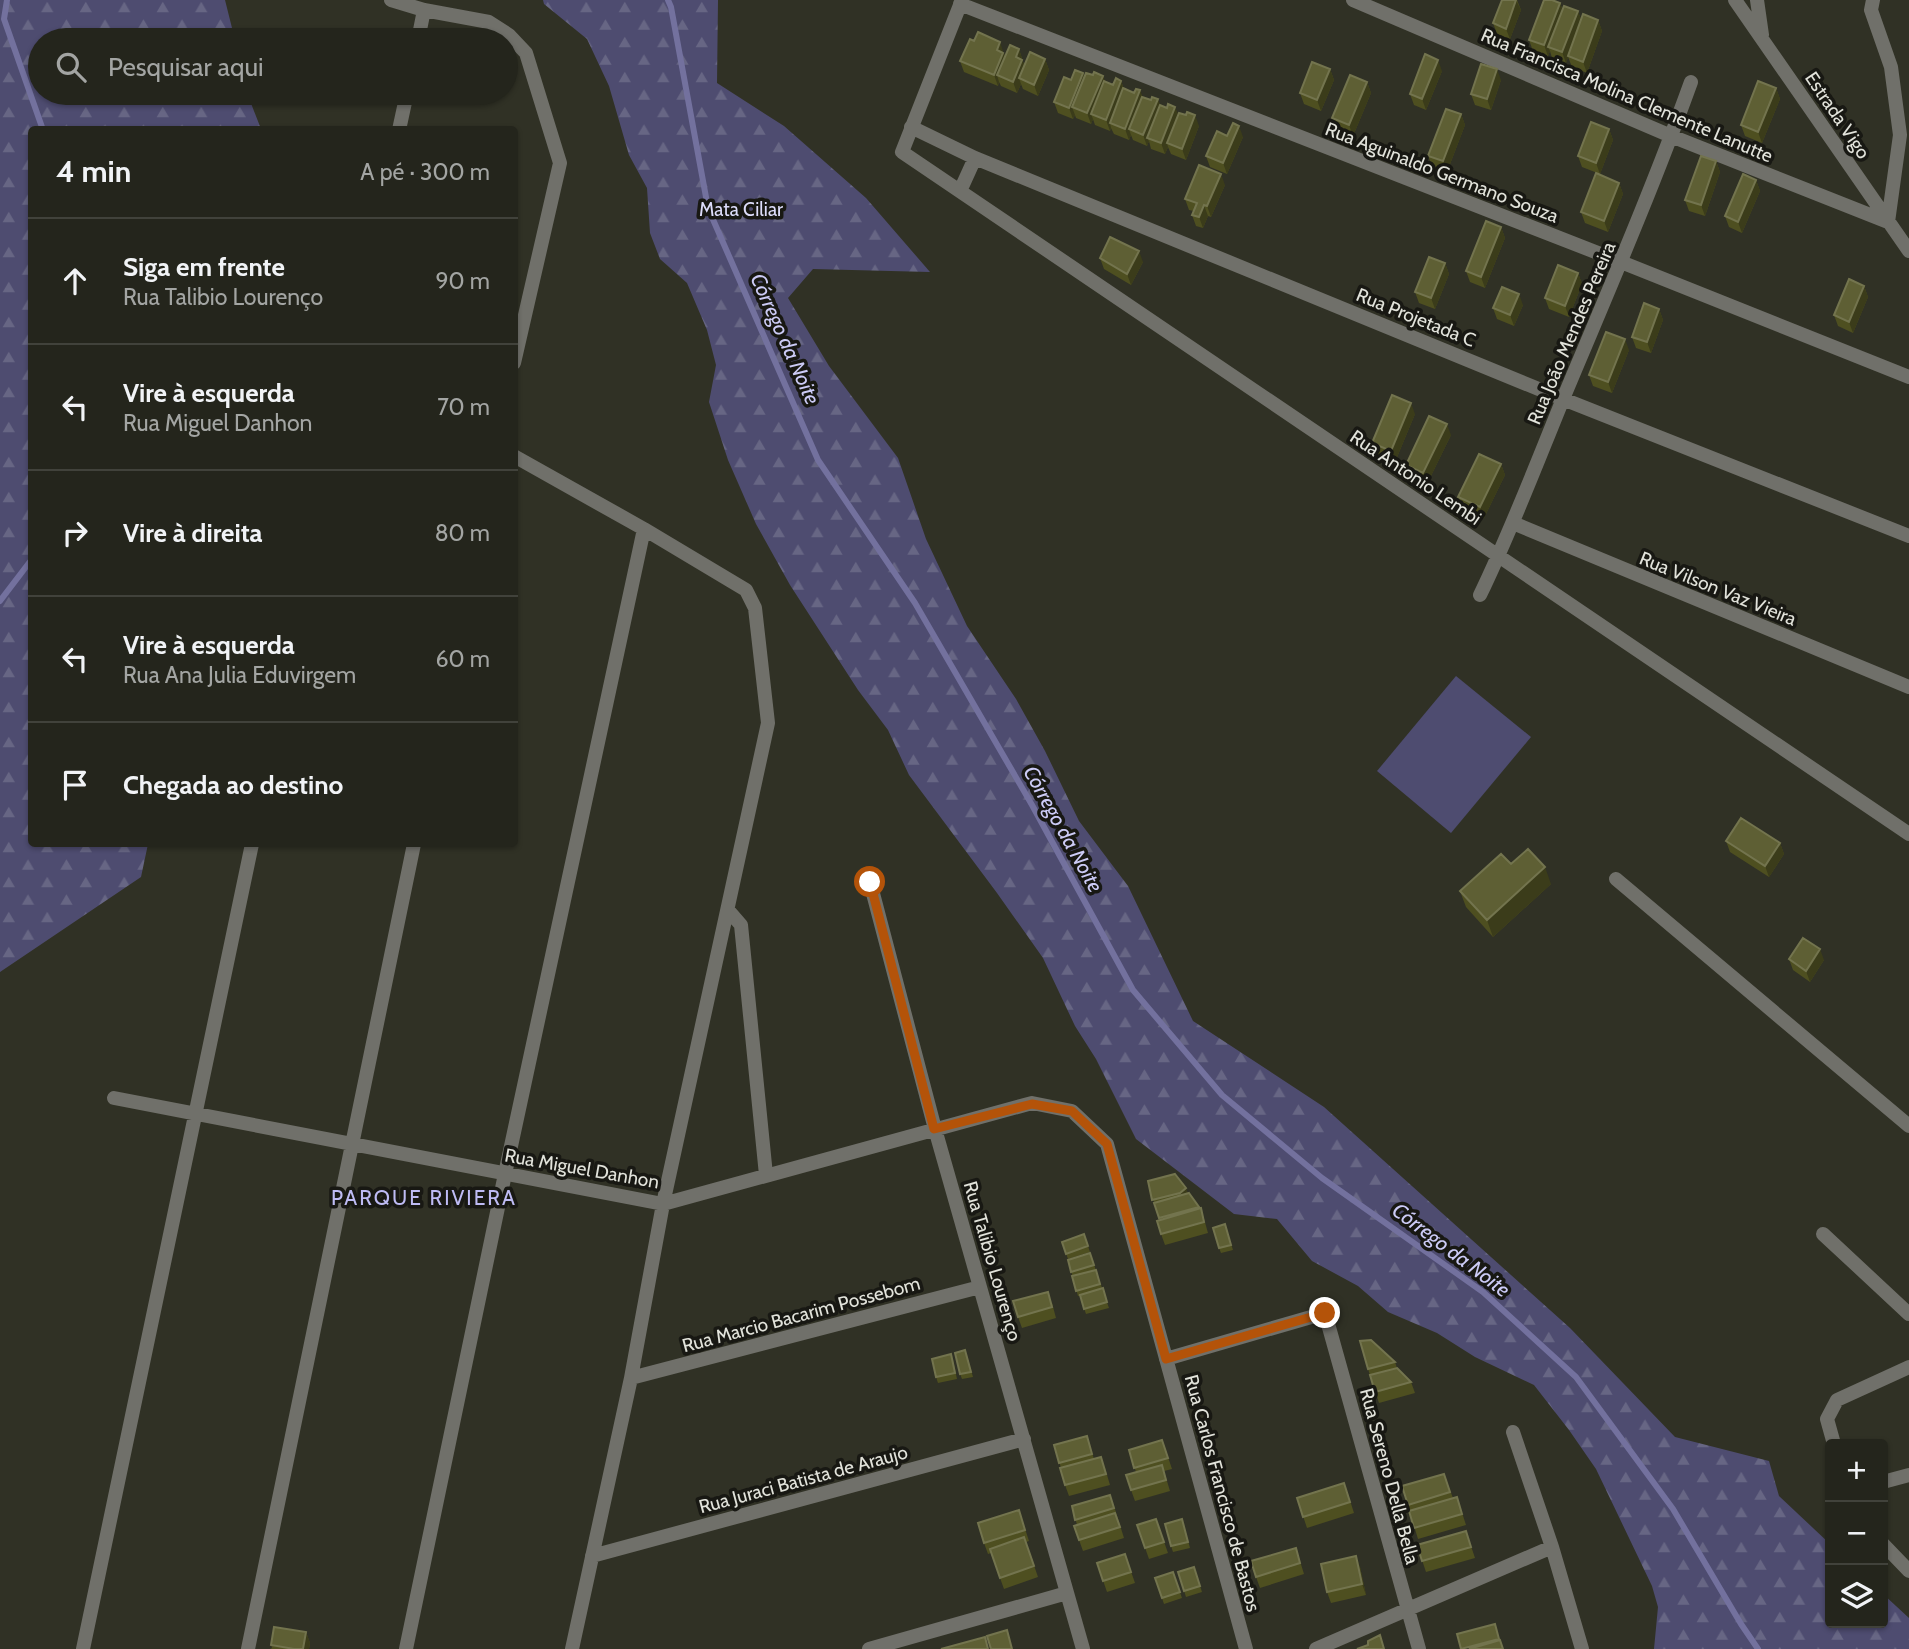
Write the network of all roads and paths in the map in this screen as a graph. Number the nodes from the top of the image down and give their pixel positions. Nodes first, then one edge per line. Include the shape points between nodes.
1 (391, 0) edge
2 (1353, 0) edge
3 (1735, 0) edge
4 (1757, 0) edge
5 (1873, 0) edge
6 (961, 2) edge
7 (424, 10) junction
8 (420, 28) edge
9 (498, 28) edge
10 (1763, 40) junction
11 (518, 44) edge
12 (1691, 82) dead end
13 (405, 105) edge
14 (401, 126) edge
15 (911, 127) junction
16 (1671, 136) junction
17 (975, 158) junction
18 (960, 191) junction
19 (1888, 222) junction
20 (1909, 251) edge
21 (1622, 262) junction
22 (518, 346) edge
23 (1909, 377) edge
24 (1563, 399) junction
25 (518, 458) edge
26 (1513, 523) junction
27 (644, 529) junction
28 (1909, 536) edge
29 (1499, 557) junction
30 (1480, 596) dead end
31 (1909, 687) edge
32 (1909, 834) edge
33 (251, 847) edge
34 (413, 847) edge
35 (1616, 879) dead end
36 (870, 882) dead end
37 (728, 910) junction
38 (114, 1098) dead end
39 (195, 1114) junction
40 (1909, 1126) edge
41 (934, 1129) junction
42 (352, 1144) junction
43 (1107, 1144) joint
44 (505, 1174) junction
45 (766, 1175) junction
46 (663, 1204) junction
47 (1824, 1234) dead end
48 (980, 1287) junction
49 (1909, 1314) edge
50 (1166, 1359) junction
51 (1909, 1367) edge
52 (632, 1378) junction
53 (1513, 1433) dead end
54 (1024, 1439) junction
55 (1832, 1439) edge
56 (1909, 1475) edge
57 (1888, 1481) edge
58 (1552, 1547) junction
59 (1888, 1549) edge
60 (592, 1556) junction
61 (1909, 1570) edge
62 (1067, 1592) junction
63 (1407, 1609) junction
64 (83, 1649) edge
65 (248, 1649) edge
66 (406, 1649) edge
67 (572, 1649) edge
68 (869, 1649) edge
69 (1083, 1649) edge
70 (1246, 1649) edge
71 (1316, 1649) edge
72 (1419, 1649) edge
73 (1582, 1649) edge

1 - 7 street
2 - 16 street, Rua Francisca Molina Clemente Lanutte
3 - 10 street, Estrada Vigo
4 - 10 street
5 - 19 street via 1871,10 1891,67 1900,135
6 - 15 street
6 - 21 street, Rua Aguinaldo Germano Souza
7 - 8 street
7 - 9 street via 489,22
10 - 19 street, Estrada Vigo
11 - 22 street via 526,52 560,163
12 - 16 street, Rua João Mendes Pereira
13 - 14 street
15 - 17 street, Rua Projetada C
15 - 18 street, Rua Antonio Lembi via 902,152
16 - 19 street, Rua Francisca Molina Clemente Lanutte
16 - 21 street, Rua João Mendes Pereira
17 - 18 street
17 - 24 street, Rua Projetada C
18 - 29 street, Rua Antonio Lembi
19 - 20 street, Estrada Vigo
21 - 23 street, Rua Aguinaldo Germano Souza
21 - 24 street, Rua João Mendes Pereira
24 - 26 street, Rua João Mendes Pereira
24 - 28 street, Rua Projetada C
25 - 27 street
26 - 29 street, Rua João Mendes Pereira
26 - 31 street, Rua Vilson Vaz Vieira
27 - 37 street via 746,590 754,608 768,723
27 - 44 street
29 - 30 street, Rua João Mendes Pereira
29 - 32 street, Rua Antonio Lembi
33 - 39 street
34 - 42 street
35 - 40 street
36 - 41 street, Rua Talibio Lourenço
37 - 45 street via 741,925
37 - 46 street
38 - 39 street, Rua Miguel Danhon
39 - 42 street, Rua Miguel Danhon
39 - 64 street
41 - 43 street, Rua Miguel Danhon via 1032,1104 1072,1111
41 - 45 street, Rua Miguel Danhon
41 - 48 street, Rua Talibio Lourenço
42 - 44 street, Rua Miguel Danhon
42 - 65 street
43 - 50 street, Rua Carlos Francisco de Bastos
44 - 46 street, Rua Miguel Danhon
44 - 66 street
45 - 46 street, Rua Miguel Danhon
46 - 52 street
47 - 49 street
48 - 52 street, Rua Marcio Bacarim Possebom
48 - 54 street, Rua Talibio Lourenço
50 - 63 street, Rua Sereno Della Bella via 1325,1313
50 - 70 street, Rua Carlos Francisco de Bastos
51 - 55 street via 1837,1400 1827,1419
52 - 60 street
53 - 58 street
54 - 60 street, Rua Juraci Batista de Araujo
54 - 62 street, Rua Talibio Lourenço
56 - 57 street
58 - 63 street
58 - 73 street
59 - 61 street
60 - 67 street
62 - 68 street
62 - 69 street, Rua Talibio Lourenço
63 - 71 street
63 - 72 street, Rua Sereno Della Bella

